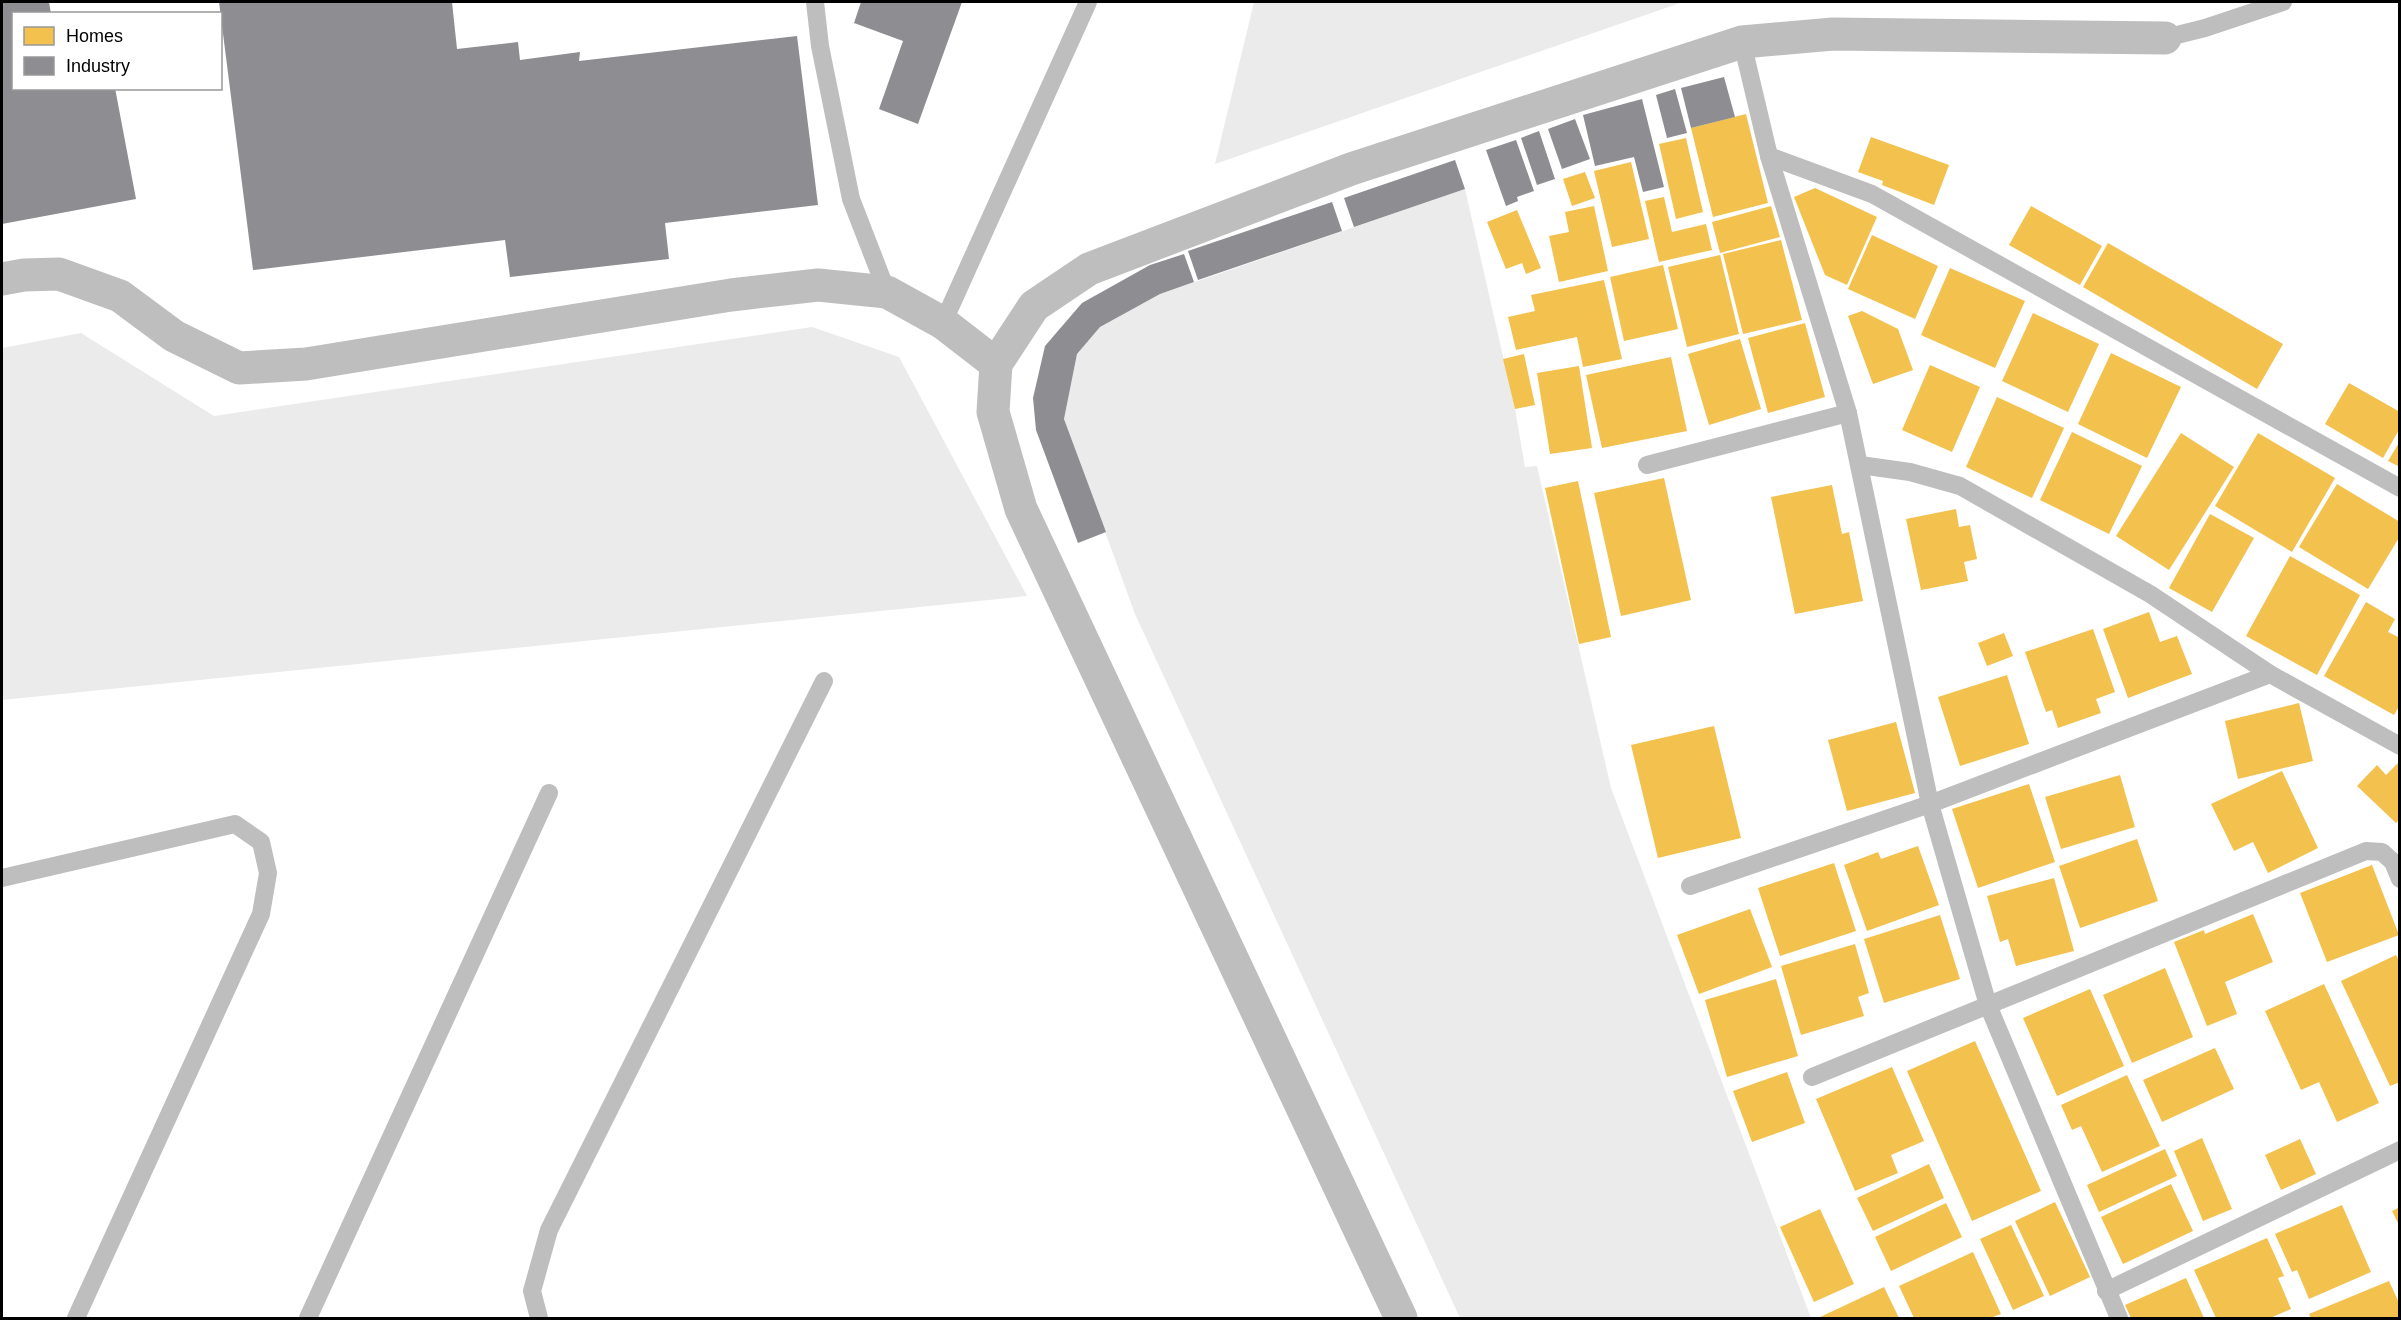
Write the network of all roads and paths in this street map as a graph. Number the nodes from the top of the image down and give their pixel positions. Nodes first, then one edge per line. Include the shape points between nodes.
1 (815, 2) edge
2 (1088, 2) edge
3 (2283, 2) edge
4 (2165, 38) joint
5 (1742, 42) junction
6 (1769, 156) junction
7 (2, 279) edge
8 (887, 292) junction
9 (943, 323) junction
10 (996, 364) junction
11 (1848, 413) junction
12 (1647, 465) dead end
13 (1860, 465) junction
14 (2400, 488) edge
15 (2270, 674) junction
16 (824, 681) dead end
17 (2400, 746) edge
18 (549, 793) dead end
19 (1930, 804) junction
20 (2, 878) edge
21 (2400, 879) edge
22 (1690, 886) dead end
23 (1988, 1005) junction
24 (1812, 1077) dead end
25 (2400, 1149) edge
26 (2106, 1291) junction
27 (76, 1318) edge
28 (308, 1318) edge
29 (539, 1318) edge
30 (1401, 1318) edge
31 (2119, 1318) edge

1 - 8 lane via 851,199
2 - 9 lane
3 - 4 lane
4 - 5 street via 1833,34
5 - 6 lane
5 - 10 street via 1350,169 1089,269 1034,306
6 - 11 lane
6 - 14 lane via 1872,194
7 - 8 street via 59,274 120,296 174,336 239,368 306,364 731,294 818,285
8 - 9 street
9 - 10 street
10 - 30 street via 993,412 1021,509
11 - 12 lane
11 - 13 lane
13 - 15 lane via 1910,472 1960,486 2150,594
13 - 19 lane
15 - 17 lane
15 - 19 lane
16 - 29 lane via 549,1230 532,1292
18 - 28 lane
19 - 22 lane
19 - 23 lane
20 - 27 lane via 235,824 261,842 268,873 261,914
21 - 23 lane via 2393,862 2382,852 2366,851
23 - 24 lane
23 - 26 lane
25 - 26 lane
26 - 31 lane

